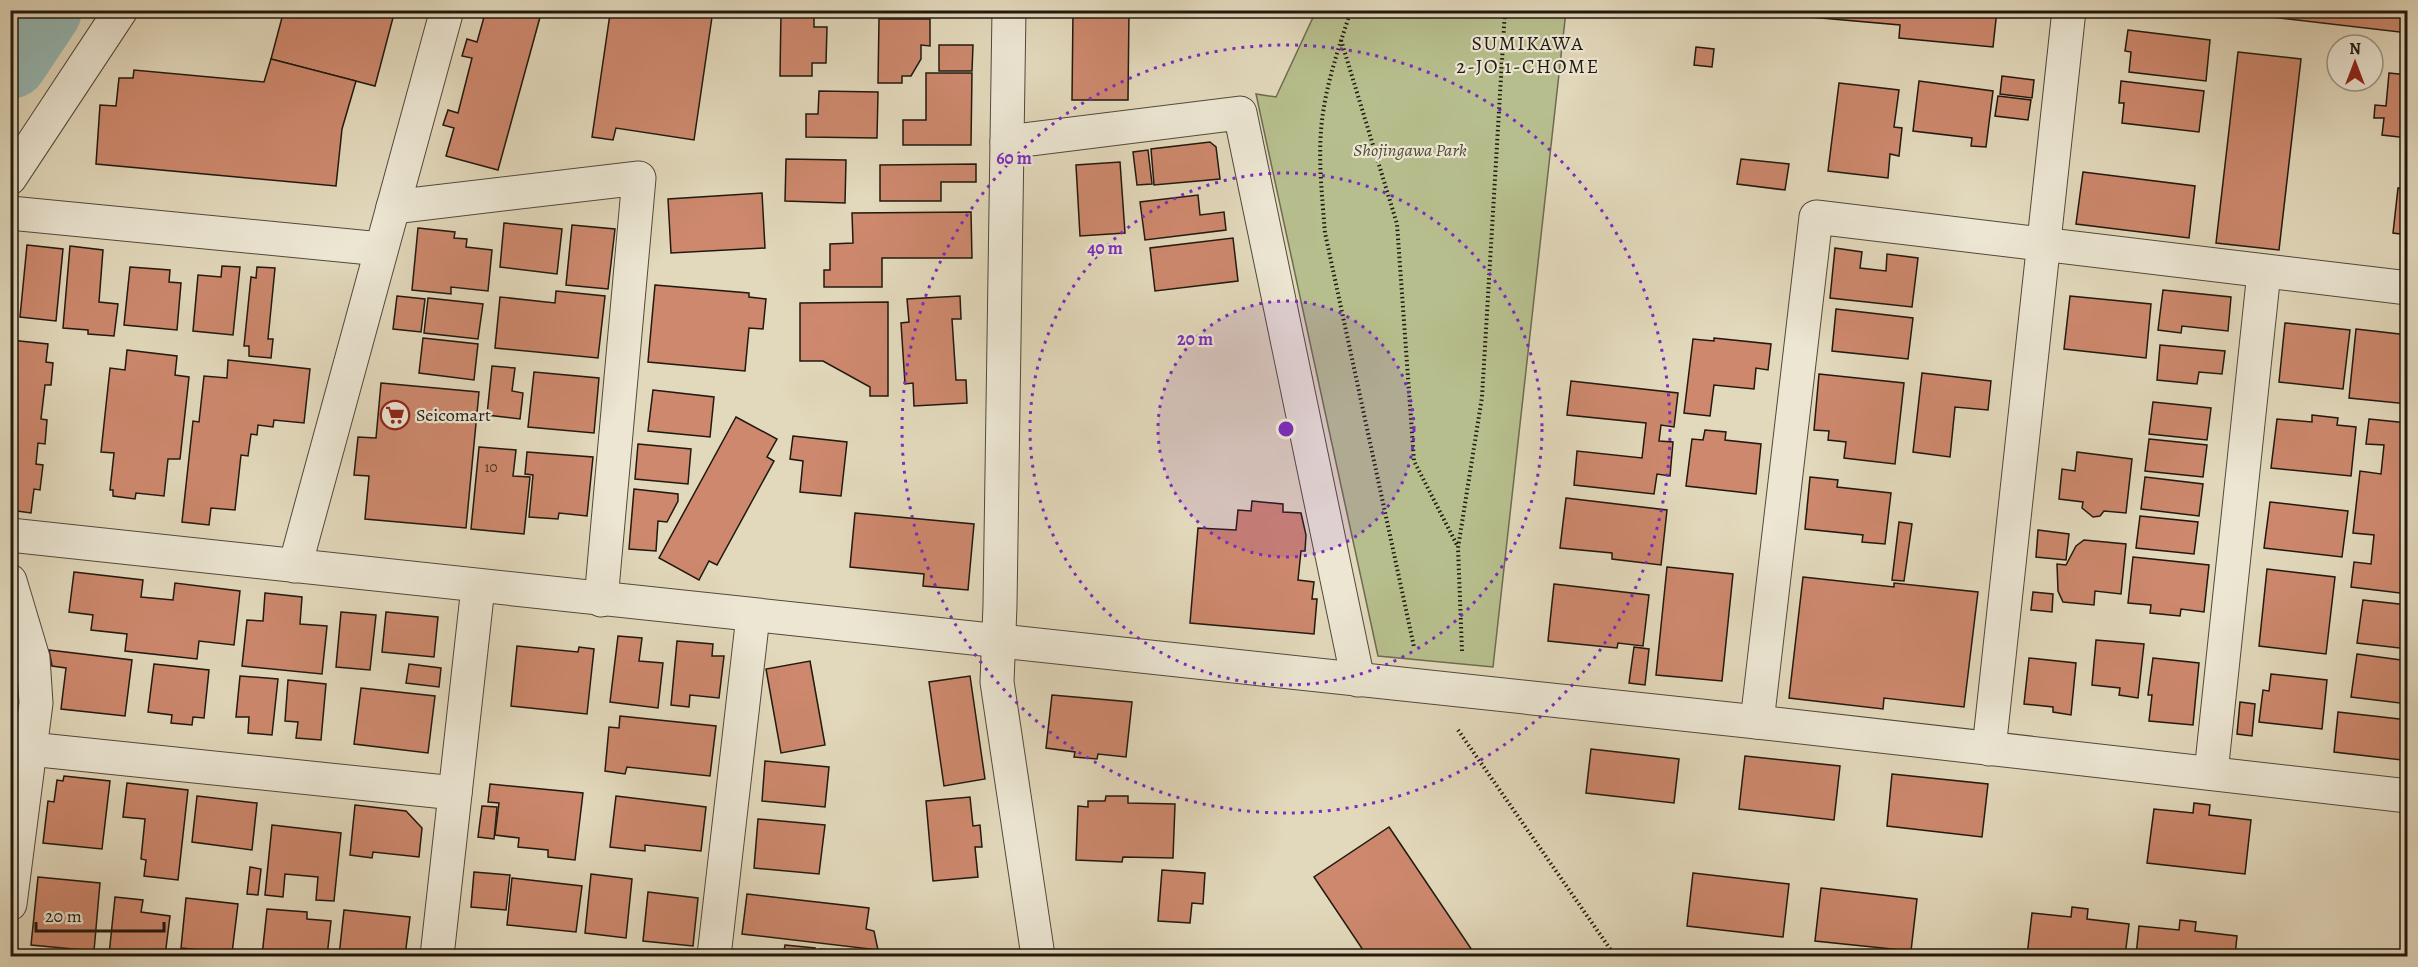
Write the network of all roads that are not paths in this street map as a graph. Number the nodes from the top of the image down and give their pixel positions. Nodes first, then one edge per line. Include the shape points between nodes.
1 (121, 10) edge
2 (447, 10) edge
3 (1009, 10) edge
4 (2069, 10) edge
5 (1007, 142) junction
6 (10, 178) edge
7 (393, 207) junction
8 (10, 213) edge
9 (2043, 245) junction
10 (381, 249) junction
11 (2264, 272) junction
12 (2408, 288) edge
13 (10, 536) edge
14 (295, 566) junction
15 (10, 581) edge
16 (478, 587) junction
17 (602, 600) junction
18 (753, 616) junction
19 (998, 642) junction
20 (1358, 680) junction
21 (1757, 722) junction
22 (30, 749) junction
23 (1989, 749) junction
24 (2211, 773) junction
25 (455, 793) junction
26 (2408, 796) edge
27 (13, 864) edge
28 (10, 904) edge
29 (437, 957) edge
30 (714, 957) edge
31 (1038, 957) edge

1 - 6 street
2 - 7 street
3 - 5 street
4 - 9 street
5 - 19 street
5 - 20 street via 1240,113
7 - 10 street
7 - 17 street via 639,178
8 - 10 street
9 - 11 street
9 - 21 street via 1816,217
9 - 23 street
10 - 14 street
11 - 12 street
11 - 24 street
13 - 14 street
14 - 16 street
15 - 22 street via 33,658 36,703
16 - 17 street
16 - 25 street
17 - 18 street
18 - 19 street
18 - 30 street
19 - 20 street
19 - 31 street via 997,682
20 - 21 street
21 - 23 street
22 - 25 street
22 - 27 street
23 - 24 street
24 - 26 street
25 - 29 street
27 - 28 street

